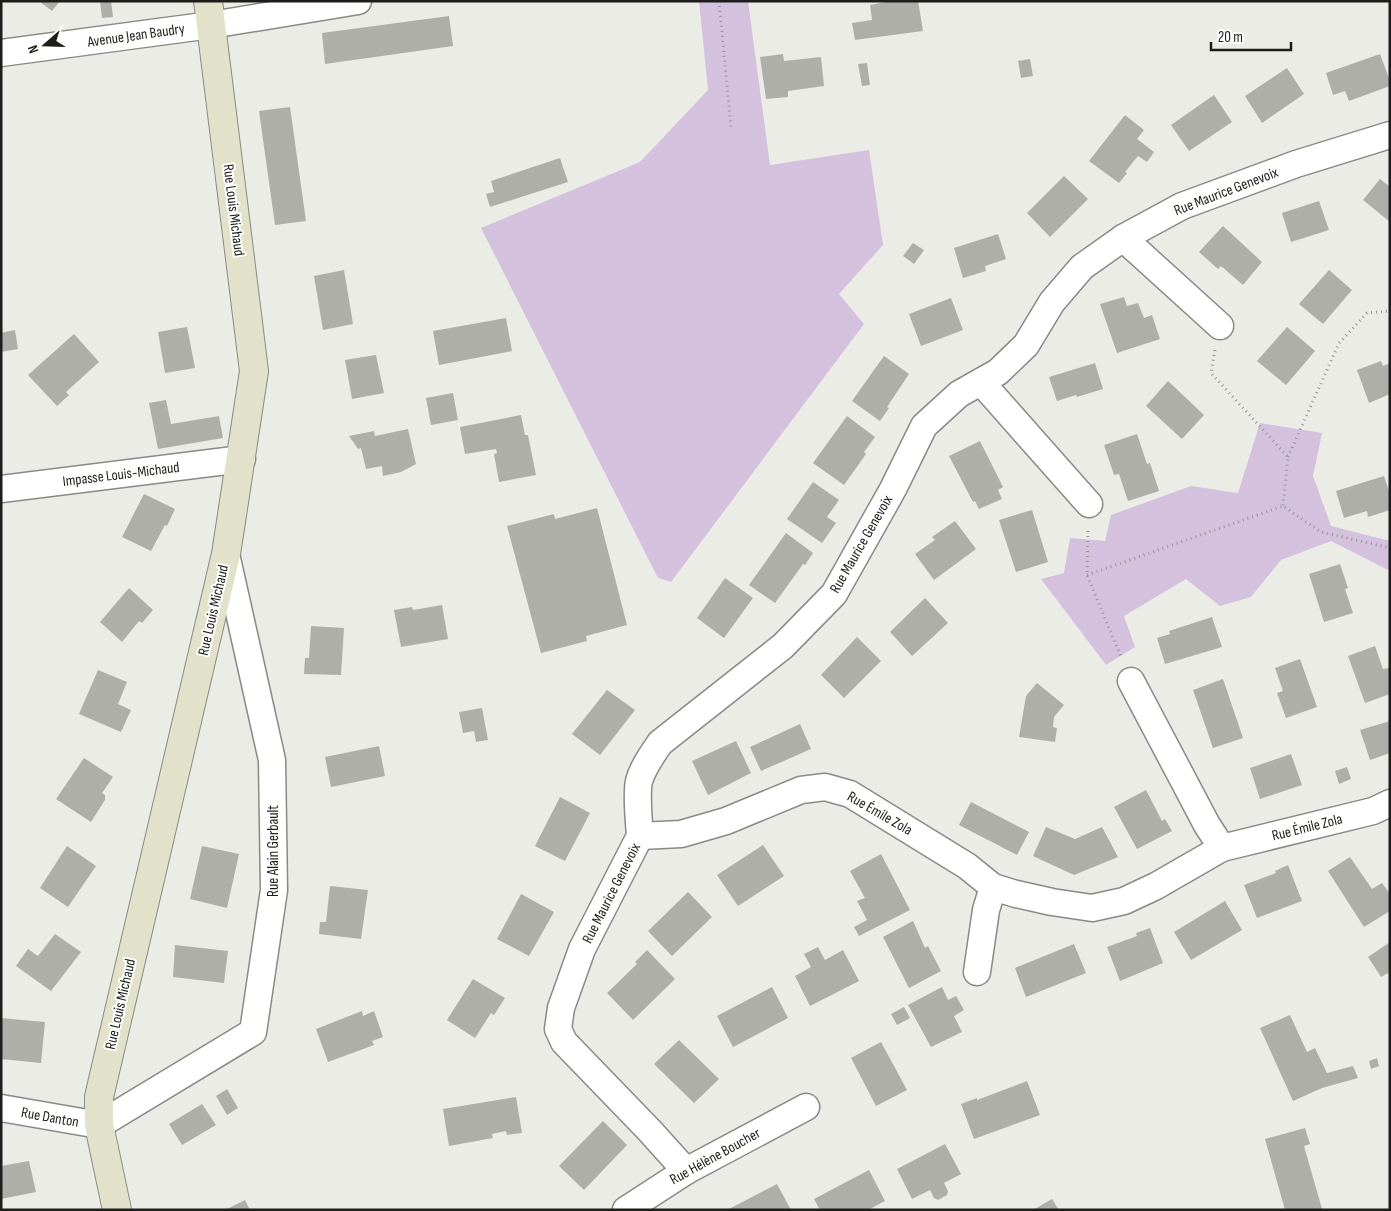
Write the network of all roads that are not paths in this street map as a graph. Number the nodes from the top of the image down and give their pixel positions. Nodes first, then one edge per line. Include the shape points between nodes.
1 (358, 1) edge
2 (209, 13) edge
3 (1, 53) edge
4 (1390, 135) edge
5 (1123, 238) junction
6 (1220, 326) road end
7 (981, 382) junction
8 (242, 459) junction
9 (1, 489) edge
10 (1089, 504) road end
11 (226, 554) junction
12 (1131, 681) road end
13 (1390, 803) edge
14 (640, 836) junction
15 (1222, 848) junction
16 (993, 886) junction
17 (977, 972) dead end
18 (806, 1107) dead end
19 (1, 1108) edge
20 (99, 1125) junction
21 (686, 1171) junction
22 (117, 1210) edge
23 (626, 1210) edge

1 - 2 street, Avenue Jean Baudry
2 - 3 street, Avenue Jean Baudry
2 - 8 street, Rue Louis Michaud via 254,371
4 - 5 street, Rue Maurice Genevoix via 1296,164 1182,206
5 - 6 street
5 - 7 street, Rue Maurice Genevoix via 1082,267 1052,302 1026,345 998,372
7 - 10 street
7 - 14 street, Rue Maurice Genevoix via 959,394 924,426 834,594 783,646 660,743 639,782
8 - 9 street, Impasse Louis-Michaud
8 - 11 street, Rue Louis Michaud
11 - 20 street, Rue Louis Michaud via 99,1097
11 - 20 street, Rue Alain Gerbault via 272,760 274,890 253,1032
12 - 15 street
13 - 15 street, Rue Émile Zola
14 - 16 street, Rue Émile Zola via 681,834 726,821 801,790 825,786 850,794 967,866
14 - 21 street, Rue Maurice Genevoix via 582,948 561,1008 558,1028 564,1042
15 - 16 street, Rue Émile Zola via 1124,901 1092,908 1016,894
16 - 17 street
18 - 21 street, Rue Hélène Boucher
19 - 20 street, Rue Danton
20 - 22 street, Rue Louis Michaud
21 - 23 street, Rue Hélène Boucher

